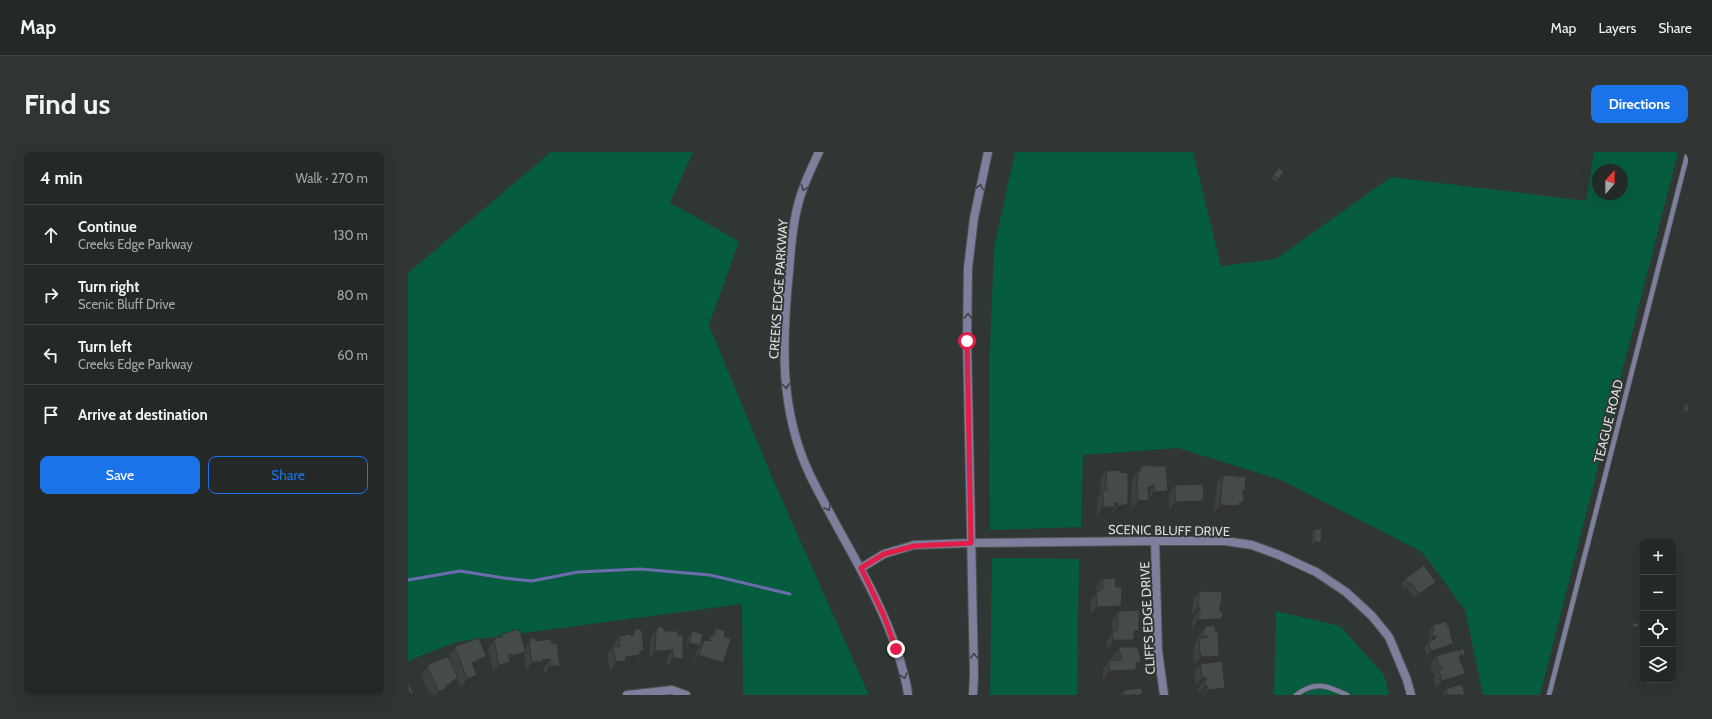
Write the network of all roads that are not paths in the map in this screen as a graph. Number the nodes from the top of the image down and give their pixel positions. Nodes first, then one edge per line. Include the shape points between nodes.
1 (819, 152) edge
2 (988, 152) edge
3 (1688, 152) edge
4 (1156, 541) junction
5 (971, 543) junction
6 (861, 568) junction
7 (627, 695) edge
8 (686, 695) edge
9 (908, 695) edge
10 (973, 695) edge
11 (1164, 695) edge
12 (1296, 695) edge
13 (1347, 695) edge
14 (1411, 695) edge
15 (1549, 695) edge

1 -> 6 street, CREEKS EDGE PARKWAY via 797,206 784,334 784,369 788,406 796,440 810,475
5 -> 2 street via 968,268 974,218
3 - 15 lane, TEAGUE ROAD
4 - 5 street, SCENIC BLUFF DRIVE
4 - 11 street, CLIFFS EDGE DRIVE via 1158,651
4 - 14 street, SCENIC BLUFF DRIVE via 1225,541 1252,545 1316,572 1362,606 1389,637
5 - 6 street, SCENIC BLUFF DRIVE via 914,546 884,554
10 -> 5 street
6 -> 9 street, CREEKS EDGE PARKWAY via 884,616
7 - 8 street via 672,690
12 - 13 lane via 1317,685 1328,686

